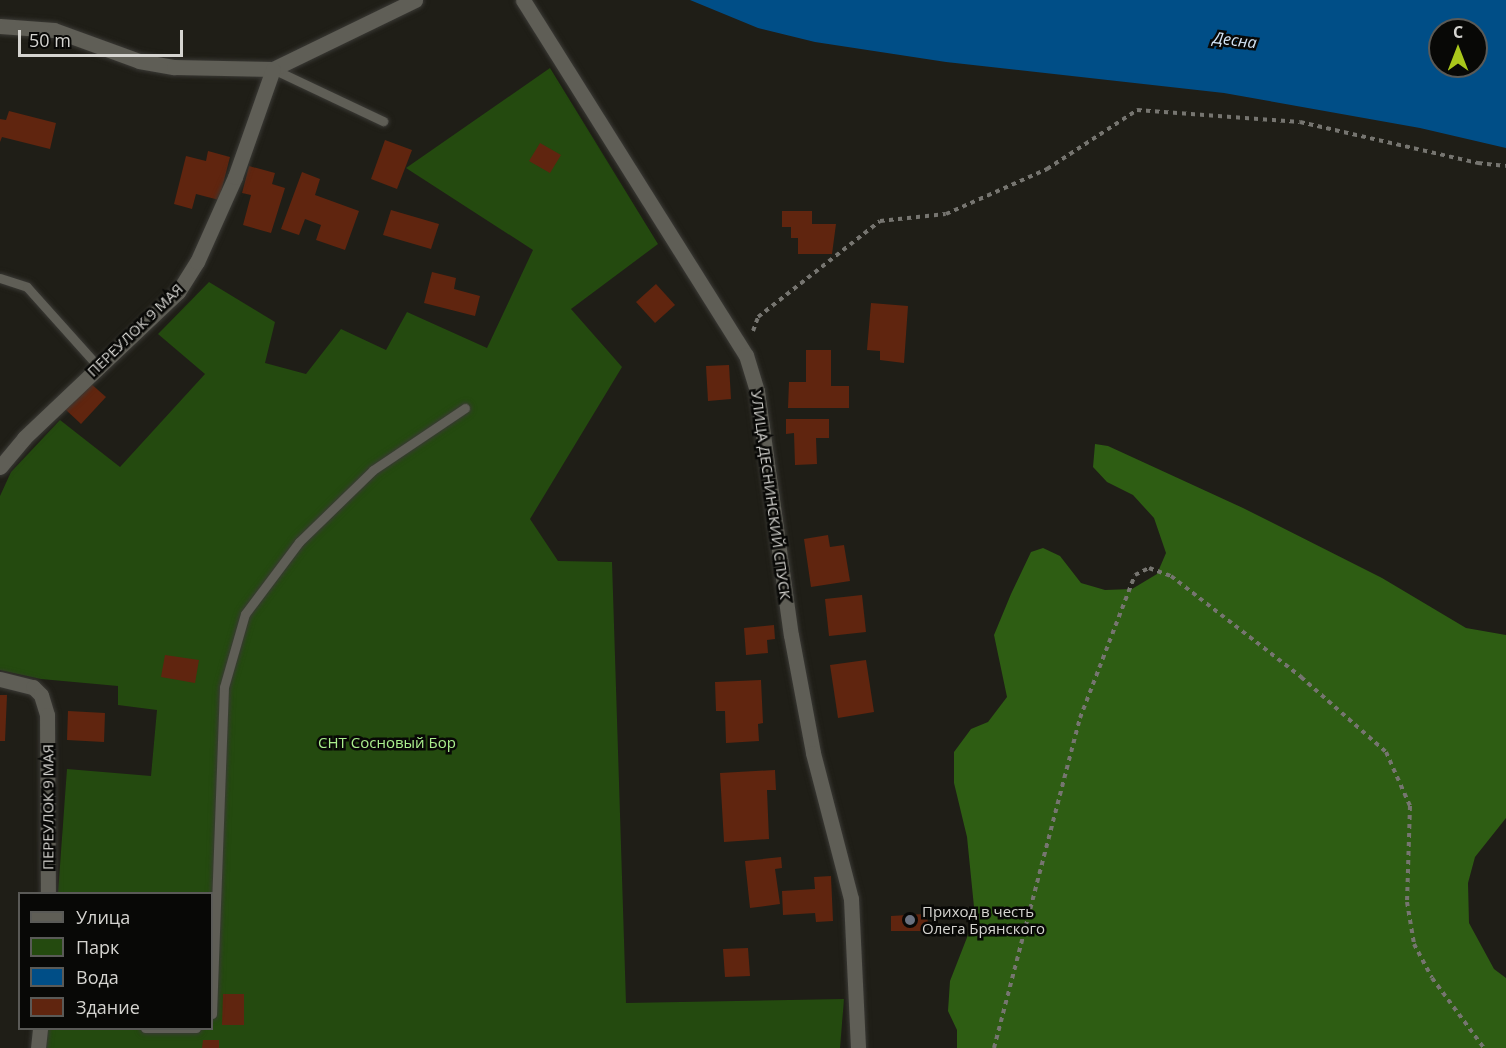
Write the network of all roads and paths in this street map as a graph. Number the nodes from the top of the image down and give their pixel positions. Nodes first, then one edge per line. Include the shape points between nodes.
1 (415, 0) edge
2 (523, 0) edge
3 (0, 26) edge
4 (273, 69) junction
5 (383, 121) dead end
6 (1506, 166) edge
7 (0, 278) edge
8 (746, 355) junction
9 (98, 366) junction
10 (465, 408) dead end
11 (0, 467) edge
12 (0, 679) edge
13 (48, 892) edge
14 (213, 987) edge
15 (40, 1030) edge
16 (38, 1048) edge
17 (858, 1048) edge
18 (994, 1048) edge
19 (1484, 1048) edge

1 - 4 street
2 - 8 street, УЛИЦА ДЕСНИНСКИЙ СПУСК
3 - 4 street via 54,30 139,61 174,67
4 - 5 lane
4 - 9 street, ПЕРЕУЛОК 9 МАЯ via 235,177 197,262 178,292
6 - 8 path via 1438,155 1300,122 1137,110 1047,170 946,214 880,221 758,317
7 - 9 lane via 27,287
8 - 17 street, УЛИЦА ДЕСНИНСКИЙ СПУСК via 757,391 791,635 813,753 851,899
9 - 11 street, ПЕРЕУЛОК 9 МАЯ
10 - 14 lane via 373,470 299,542 245,615 224,687
12 - 13 street, ПЕРЕУЛОК 9 МАЯ via 33,687 41,695 47,715
15 - 16 street
18 - 19 path via 1080,718 1135,575 1149,568 1171,576 1301,677 1386,752 1410,806 1407,902 1414,944 1432,978

